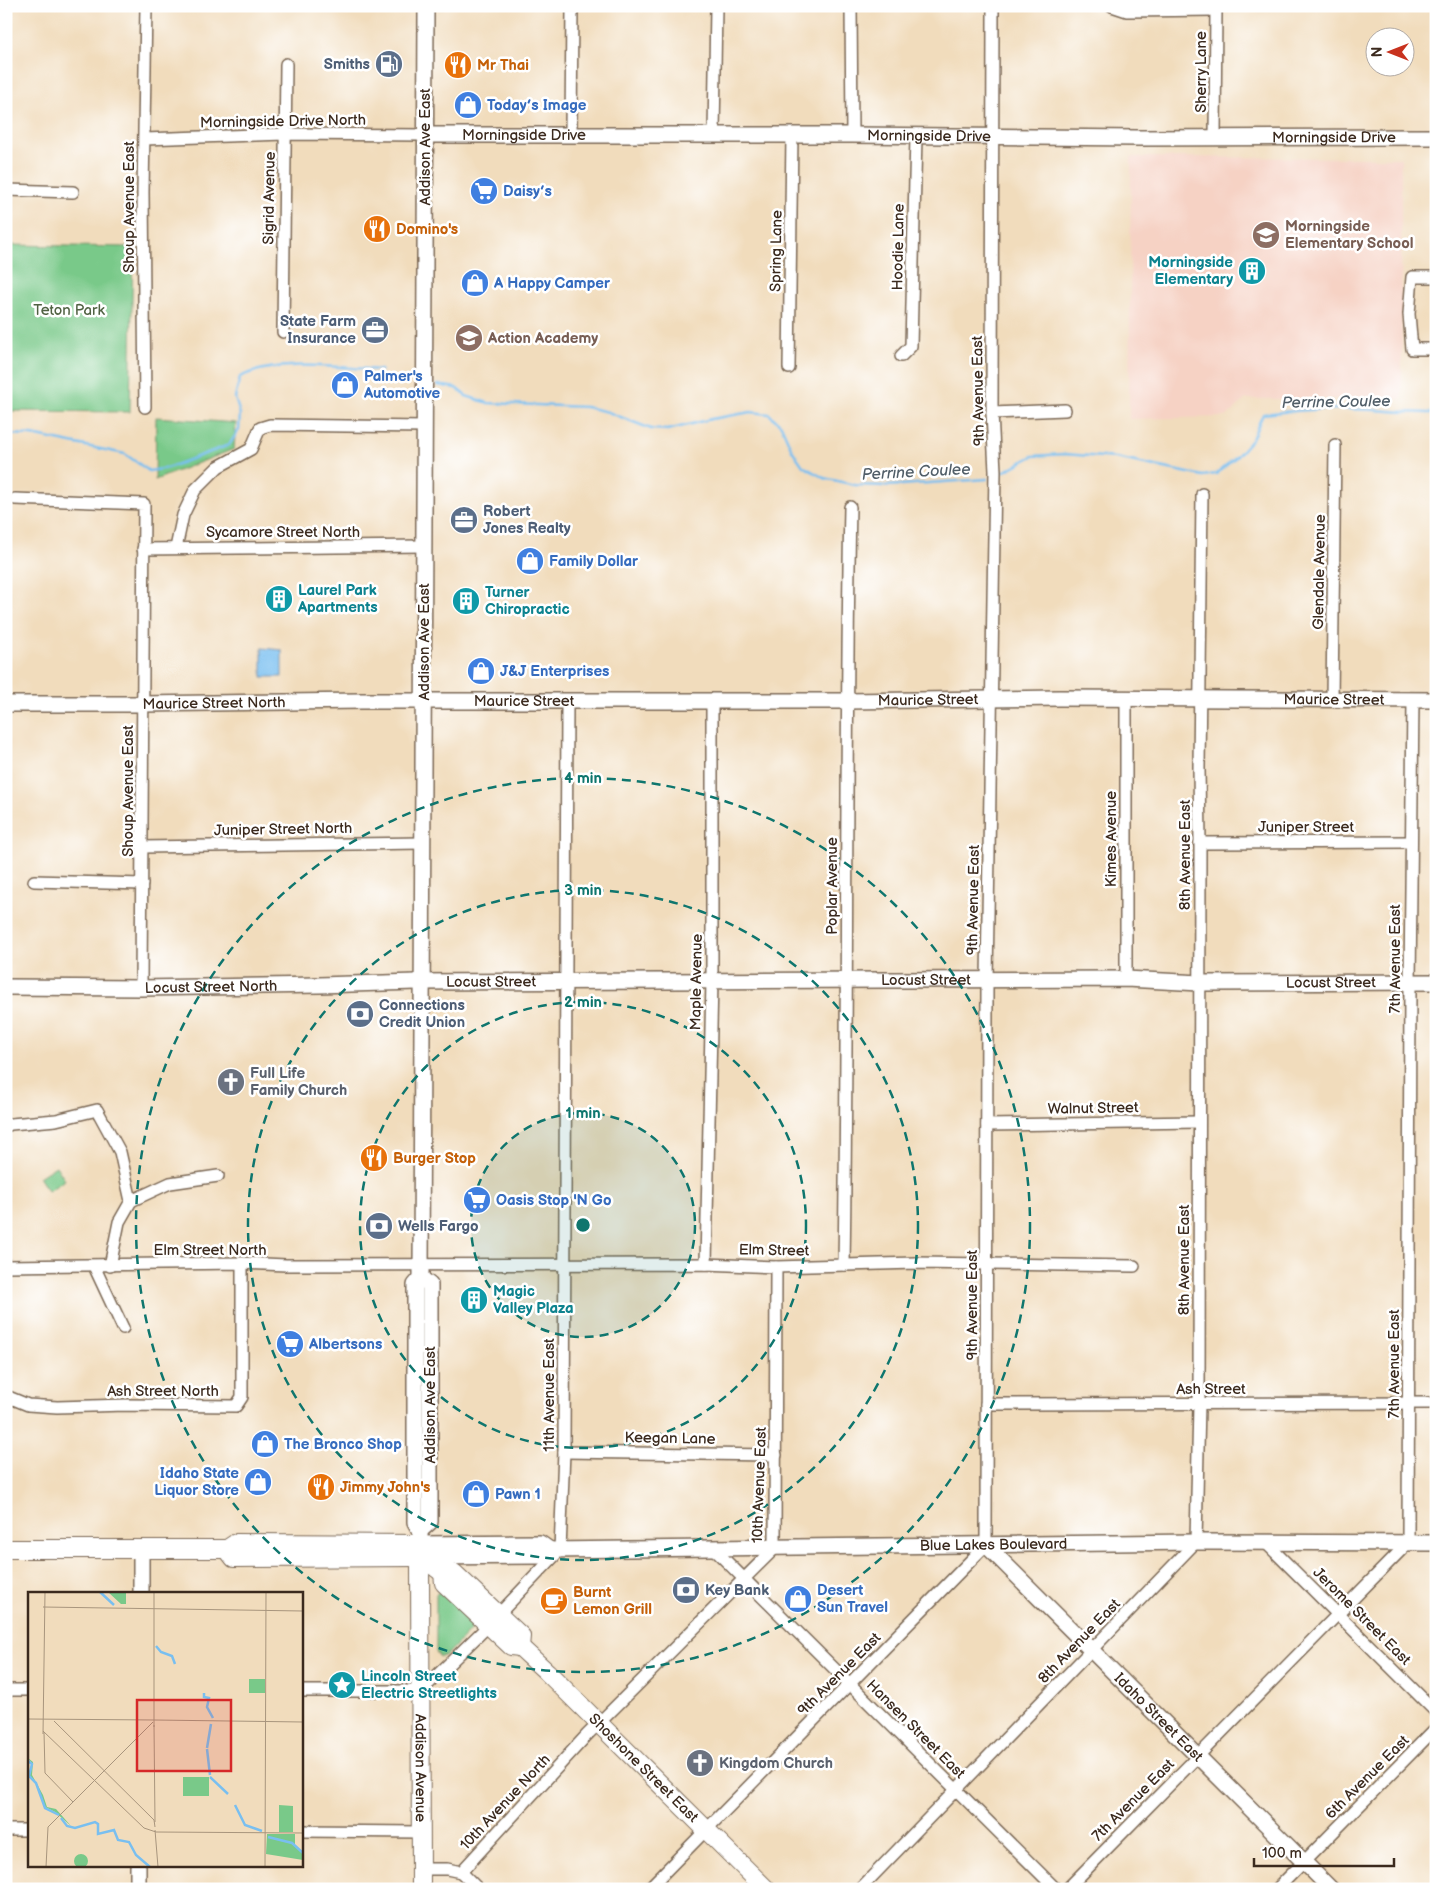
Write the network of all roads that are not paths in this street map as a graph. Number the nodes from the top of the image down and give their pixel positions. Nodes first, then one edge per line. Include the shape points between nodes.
1 (146, 6) edge
2 (426, 6) edge
3 (572, 6) edge
4 (716, 6) edge
5 (851, 6) edge
6 (993, 6) edge
7 (1112, 6) edge
8 (1216, 8) edge
9 (286, 64) dead end
10 (285, 134) junction
11 (571, 134) junction
12 (714, 134) junction
13 (424, 135) junction
14 (792, 135) junction
15 (852, 135) junction
16 (916, 136) junction
17 (993, 137) junction
18 (1436, 137) edge
19 (1215, 138) junction
20 (144, 139) junction
21 (6, 190) edge
22 (72, 192) dead end
23 (1436, 277) edge
24 (283, 332) dead end
25 (1436, 349) edge
26 (901, 356) dead end
27 (789, 368) dead end
28 (145, 407) dead end
29 (1065, 410) dead end
30 (992, 413) junction
31 (424, 427) junction
32 (1335, 445) dead end
33 (1202, 494) dead end
34 (15, 499) dead end
35 (850, 506) dead end
36 (424, 546) junction
37 (143, 548) junction
38 (176, 548) junction
39 (1200, 698) junction
40 (1126, 699) junction
41 (567, 700) junction
42 (712, 700) junction
43 (990, 700) junction
44 (1332, 700) junction
45 (1413, 700) junction
46 (1436, 700) edge
47 (423, 701) junction
48 (847, 701) junction
49 (6, 704) edge
50 (143, 704) junction
51 (1411, 842) junction
52 (423, 843) junction
53 (1200, 843) junction
54 (143, 847) junction
55 (34, 881) dead end
56 (142, 884) junction
57 (1126, 979) junction
58 (847, 980) junction
59 (987, 980) junction
60 (566, 981) junction
61 (712, 981) junction
62 (419, 982) junction
63 (1436, 982) edge
64 (1200, 983) junction
65 (1410, 983) junction
66 (6, 987) edge
67 (141, 988) junction
68 (1199, 1122) junction
69 (8, 1125) edge
70 (987, 1125) junction
71 (218, 1176) dead end
72 (130, 1201) junction
73 (242, 1263) junction
74 (565, 1264) junction
75 (706, 1264) junction
76 (844, 1265) junction
77 (987, 1265) junction
78 (6, 1266) edge
79 (94, 1266) junction
80 (110, 1266) junction
81 (1134, 1266) dead end
82 (776, 1267) junction
83 (419, 1269) junction
84 (123, 1328) dead end
85 (6, 1396) edge
86 (1409, 1403) junction
87 (1436, 1403) edge
88 (986, 1404) junction
89 (1199, 1404) junction
90 (564, 1452) junction
91 (776, 1455) junction
92 (1196, 1542) junction
93 (1266, 1543) junction
94 (1408, 1543) junction
95 (1436, 1543) edge
96 (420, 1544) junction
97 (986, 1545) junction
98 (713, 1548) junction
99 (775, 1548) junction
100 (6, 1549) edge
101 (141, 1550) junction
102 (555, 1550) junction
103 (744, 1579) junction
104 (141, 1592) edge
105 (1338, 1615) junction
106 (494, 1620) junction
107 (1091, 1650) junction
108 (850, 1684) junction
109 (6, 1690) edge
110 (28, 1690) edge
111 (302, 1691) edge
112 (421, 1691) junction
113 (1436, 1712) edge
114 (599, 1723) junction
115 (1436, 1728) edge
116 (1198, 1756) junction
117 (956, 1790) junction
118 (6, 1830) edge
119 (28, 1830) edge
120 (707, 1830) junction
121 (302, 1832) edge
122 (421, 1832) junction
123 (1304, 1862) junction
124 (138, 1868) edge
125 (422, 1869) junction
126 (461, 1872) junction
127 (138, 1889) edge
128 (422, 1889) edge
129 (478, 1889) edge
130 (648, 1889) edge
131 (766, 1889) edge
132 (860, 1889) edge
133 (1056, 1889) edge
134 (1067, 1889) edge
135 (1277, 1889) edge
136 (1331, 1889) edge

1 - 20 street, Shoup Avenue East
2 - 13 street, Addison Ave East
3 - 11 street
4 - 12 street
5 - 15 street
6 - 17 street, 9th Avenue East
7 - 8 street via 1127,11
8 - 19 street, Sherry Lane
9 - 10 street, Sigrid Avenue
10 - 13 street, Morningside Drive North
10 - 20 street, Morningside Drive North
10 - 24 street, Sigrid Avenue
11 - 12 street, Morningside Drive
11 - 13 street, Morningside Drive
12 - 14 street, Morningside Drive
13 - 31 street, Addison Ave East
14 - 15 street, Morningside Drive
14 - 27 street, Spring Lane
15 - 16 street, Morningside Drive
16 - 17 street, Morningside Drive
16 - 26 street, Hoodie Lane via 911,346
17 - 19 street, Morningside Drive
17 - 30 street, 9th Avenue East
18 - 19 street, Morningside Drive
20 - 28 street, Shoup Avenue East
21 - 22 street
23 - 25 street via 1412,278 1409,314 1412,349
29 - 30 street
30 - 43 street, 9th Avenue East via 995,471
31 - 36 street, Addison Ave East
31 - 38 street via 270,425 260,428 251,449 218,467 195,490 183,515
32 - 44 street, Glendale Avenue
33 - 39 street, 8th Avenue East
34 - 37 street, Shoup Avenue East via 144,504
35 - 48 street, Poplar Avenue
36 - 38 street, Sycamore Street North
36 - 47 street, Addison Ave East
37 - 38 street, Sycamore Street North
37 - 50 street, Shoup Avenue East
39 - 40 street, Maurice Street
39 - 44 street, Maurice Street
39 - 53 street, 8th Avenue East
40 - 43 street, Maurice Street
40 - 57 street, Kimes Avenue
41 - 42 street, Maurice Street
41 - 47 street, Maurice Street
41 - 60 street, 11th Avenue East
42 - 48 street, Maurice Street
42 - 61 street, Maple Avenue
43 - 48 street, Maurice Street
43 - 59 street, 9th Avenue East
44 - 45 street, Maurice Street
45 - 46 street, Maurice Street
45 - 51 street, 7th Avenue East
47 - 50 street, Maurice Street North
47 - 52 street, Addison Ave East
48 - 58 street, Poplar Avenue
49 - 50 street, Maurice Street North
50 - 54 street, Shoup Avenue East
51 - 53 street, Juniper Street
51 - 65 street, 7th Avenue East
52 - 54 street, Juniper Street North
52 - 62 street, Addison Ave East
53 - 64 street, 8th Avenue East
54 - 56 street, Shoup Avenue East
55 - 56 street
56 - 67 street, Shoup Avenue East
57 - 59 street, Locust Street
57 - 64 street, Locust Street
58 - 59 street, Locust Street
58 - 61 street, Locust Street
58 - 76 street, Poplar Avenue
59 - 70 street, 9th Avenue East
60 - 61 street, Locust Street
60 - 62 street, Locust Street
60 - 74 street, 11th Avenue East
61 - 75 street, Maple Avenue
62 - 67 street, Locust Street North
62 - 83 street, Addison Ave East
63 - 65 street, Locust Street
64 - 65 street, Locust Street
64 - 68 street, 8th Avenue East
65 - 86 street, 7th Avenue East
66 - 67 street, Locust Street North
68 - 70 street, Walnut Street
68 - 89 street, 8th Avenue East
69 - 72 street via 56,1120 97,1110 120,1152
70 - 77 street, 9th Avenue East
71 - 72 street via 170,1183
72 - 80 street via 119,1222
73 - 80 street, Elm Street North
73 - 83 street, Elm Street North
73 - 85 street, Ash Street North via 242,1397 236,1406 57,1407 28,1405
74 - 75 street, Elm Street
74 - 83 street, Elm Street
74 - 90 street, 11th Avenue East
75 - 82 street, Elm Street
76 - 77 street, Elm Street
76 - 82 street, Elm Street
77 - 81 street, Elm Street
77 - 88 street, 9th Avenue East
78 - 79 street, Elm Street North
79 - 80 street, Elm Street North
79 - 84 street
82 - 91 street, 10th Avenue East
83 - 96 street, Addison Ave East via 430,1284 430,1522
86 - 87 street, Ash Street
86 - 89 street, Ash Street
86 - 94 street, 7th Avenue East
88 - 89 street, Ash Street
88 - 97 street, 9th Avenue East
89 - 92 street, 8th Avenue East
90 - 91 street, Keegan Lane
90 - 102 street, 11th Avenue East
91 - 99 street, 10th Avenue East
92 - 93 street, Blue Lakes Boulevard
92 - 97 street, Blue Lakes Boulevard
92 - 107 street, 8th Avenue East
93 - 94 street, Blue Lakes Boulevard
93 - 105 street, Jerome Street East
94 - 95 street, Blue Lakes Boulevard
94 - 105 street, 7th Avenue East
96 - 101 main road via 234,1558 227,1549
96 - 102 street, Blue Lakes Boulevard via 542,1556
96 - 106 main road, Shoshone Street East via 443,1573 454,1573
96 - 112 main road, Addison Avenue
97 - 99 street, Blue Lakes Boulevard
97 - 107 street, Idaho Street East
97 - 108 street, 9th Avenue East
98 - 99 street, Blue Lakes Boulevard
98 - 102 street, Blue Lakes Boulevard
98 - 103 street, Hansen Street East
99 - 103 street, 10th Avenue East
100 - 101 main road
101 - 104 street
102 - 106 street
103 - 108 street, Hansen Street East
103 - 114 street, 10th Avenue East
105 - 113 street, Jerome Street East
105 - 116 street, 7th Avenue East
106 - 112 street
106 - 114 main road, Shoshone Street East via 521,1636 520,1647
107 - 116 street, Idaho Street East
107 - 117 street, 8th Avenue East
108 - 117 street, Hansen Street East
108 - 120 street, 9th Avenue East
109 - 110 street
111 - 112 street
112 - 122 main road, Addison Avenue
114 - 120 main road, Shoshone Street East
114 - 126 street, 10th Avenue North
115 - 123 street, 6th Avenue East
116 - 123 street, Idaho Street East
116 - 134 street, 7th Avenue East
117 - 132 street, 8th Avenue East
117 - 133 street, Hansen Street East
118 - 119 street
120 - 130 street, 9th Avenue East
120 - 131 main road, Shoshone Street East
121 - 122 street
122 - 125 main road, Addison Avenue
123 - 135 street, 6th Avenue East
123 - 136 street, Idaho Street East
124 - 127 street
125 - 126 street, 10th Avenue North
125 - 128 main road, Addison Avenue
126 - 129 street

